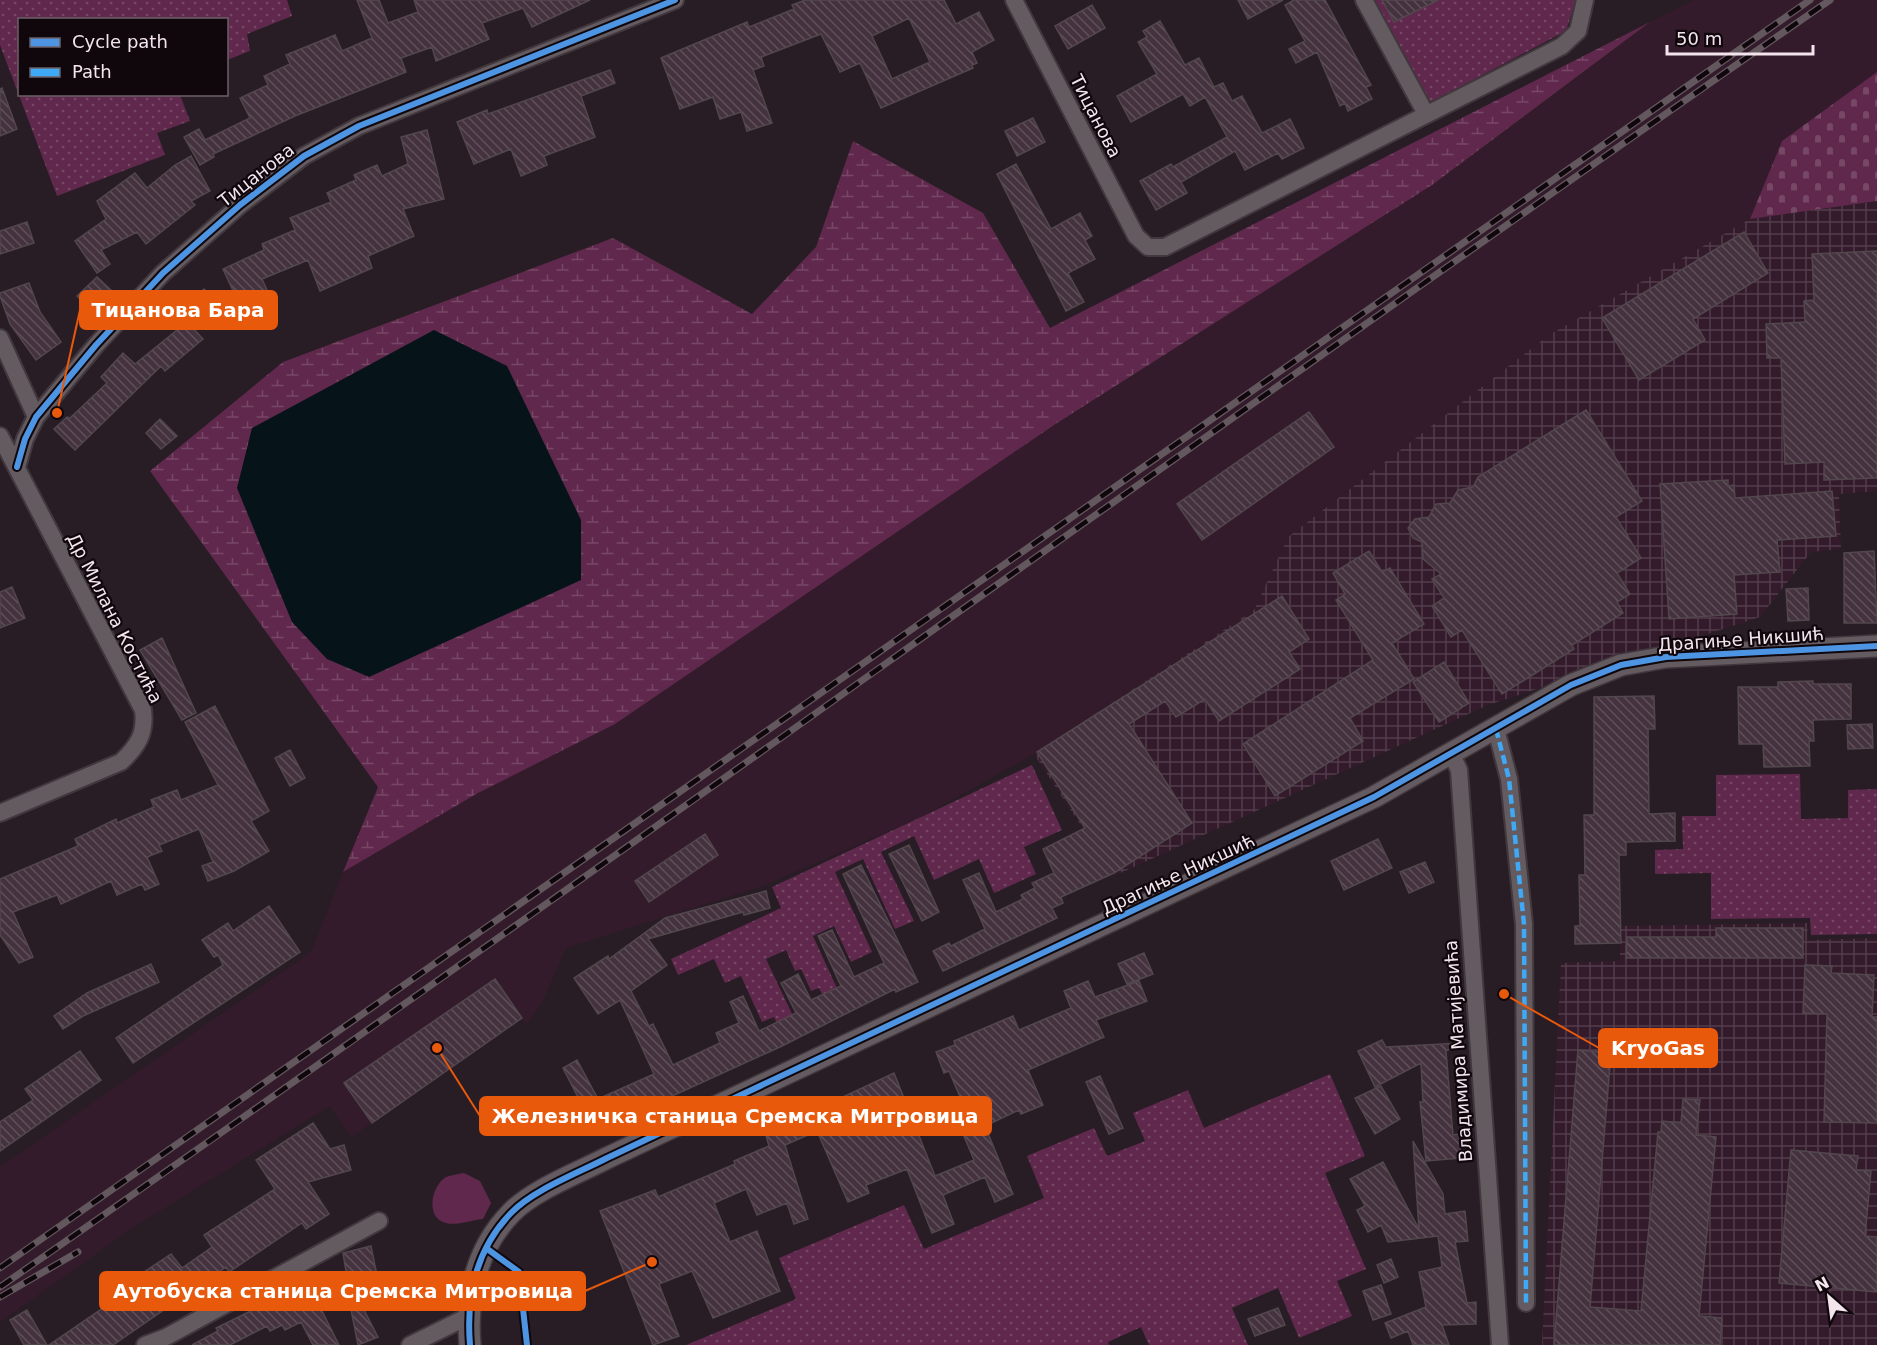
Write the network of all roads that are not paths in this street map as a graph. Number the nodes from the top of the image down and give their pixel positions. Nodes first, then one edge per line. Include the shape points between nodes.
1 (675, 0) edge
2 (1014, 0) edge
3 (1364, 0) edge
4 (1585, 0) edge
5 (1426, 114) junction
6 (0, 338) edge
7 (36, 417) junction
8 (0, 436) edge
9 (17, 468) junction
10 (1877, 646) edge
11 (1496, 729) junction
12 (1452, 755) junction
13 (0, 813) edge
14 (379, 1221) dead end
15 (1526, 1303) dead end
16 (467, 1317) junction
17 (145, 1345) edge
18 (410, 1345) edge
19 (470, 1345) edge
20 (1500, 1345) edge

1 - 7 street, Тицанова via 359,126 304,156 240,205 163,273
2 - 5 street, Тицанова via 1136,236 1148,247 1165,248
3 - 5 street
4 - 5 street via 1578,31 1562,46
6 - 7 street
7 - 9 street, Тицанова
8 - 9 street, Др Милана Костића
9 - 13 street, Др Милана Костића via 143,710 145,725 133,750 121,762
10 - 11 street, Драгиње Никшић via 1666,657 1621,665 1571,685
11 - 12 street, Драгиње Никшић
11 - 15 street via 1509,779 1524,924
12 - 16 street, Драгиње Никшић via 1374,797 549,1188 511,1213 480,1256
12 - 20 street, Владимира Матијевића via 1459,770
14 - 17 street
16 - 18 street
16 - 19 street

